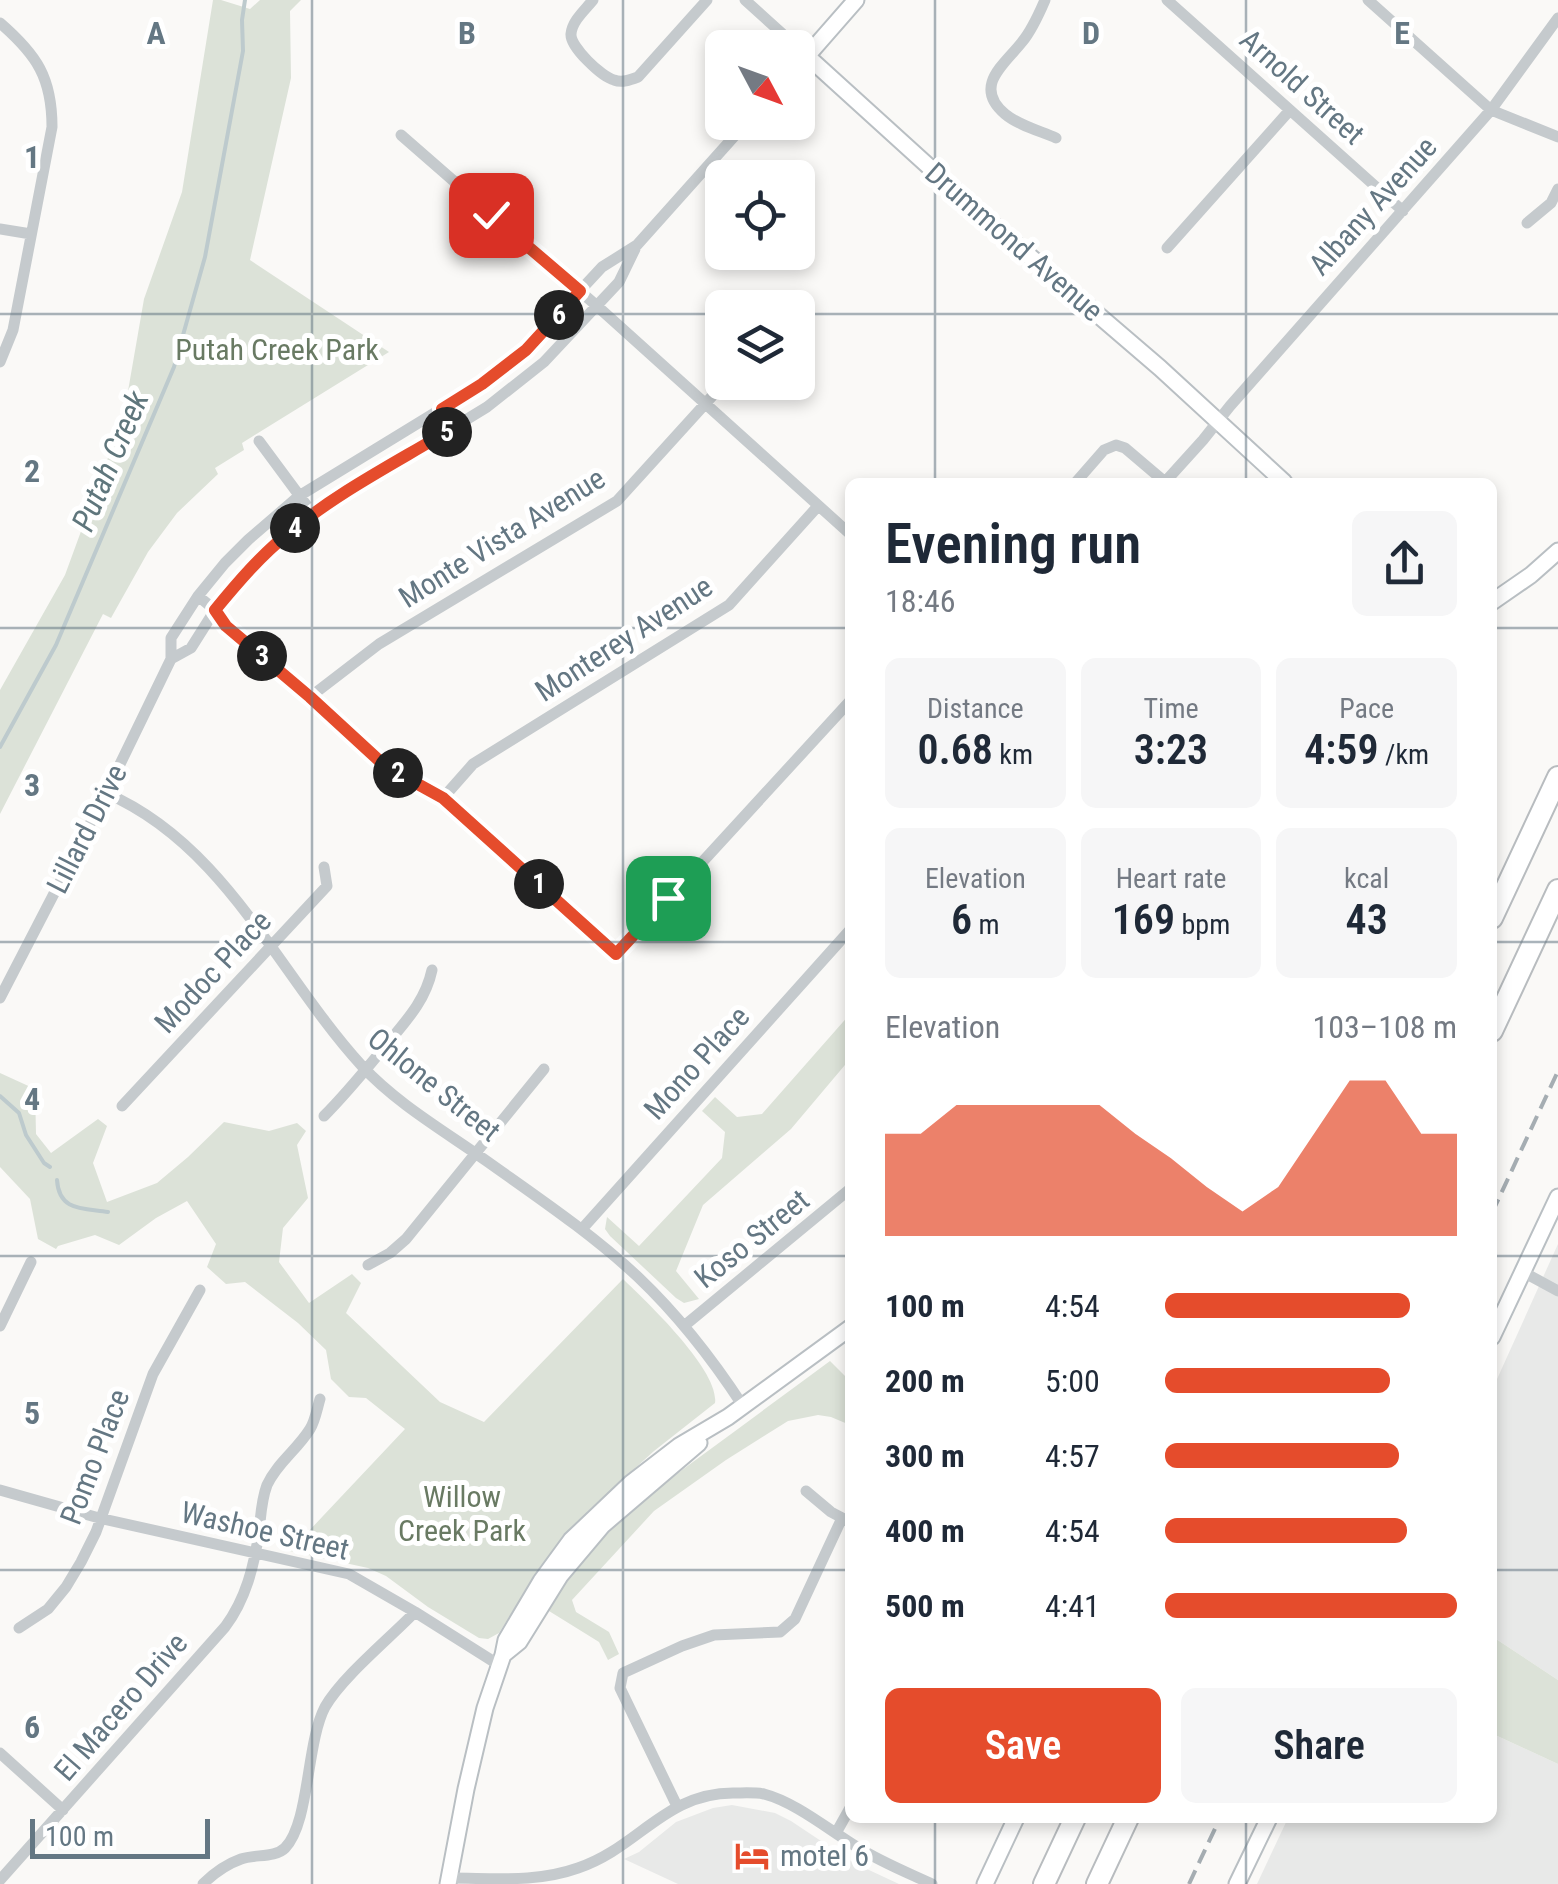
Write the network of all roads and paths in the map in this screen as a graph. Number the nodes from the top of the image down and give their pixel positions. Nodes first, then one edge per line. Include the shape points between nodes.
1 (593, 0) edge
2 (707, 0) edge
3 (745, 0) edge
4 (856, 0) edge
5 (1045, 0) edge
6 (1167, 0) edge
7 (1368, 0) edge
8 (1558, 18) edge
9 (0, 24) edge
10 (773, 30) edge
11 (815, 47) edge
12 (815, 73) edge
13 (1290, 110) junction
14 (1491, 110) junction
15 (401, 135) dead end
16 (1558, 136) edge
17 (1056, 138) dead end
18 (731, 140) edge
19 (1558, 188) edge
20 (1403, 211) junction
21 (1527, 224) dead end
22 (0, 229) edge
23 (30, 234) junction
24 (637, 245) junction
25 (1168, 248) dead end
26 (580, 291) junction
27 (597, 306) junction
28 (0, 362) edge
29 (709, 400) edge
30 (706, 404) junction
31 (442, 409) junction
32 (1218, 421) junction
33 (453, 428) junction
34 (259, 441) dead end
35 (1080, 478) edge
36 (1160, 478) edge
37 (1168, 478) edge
38 (1280, 478) edge
39 (300, 496) junction
40 (818, 506) junction
41 (312, 514) junction
42 (845, 530) edge
43 (248, 540) junction
44 (1558, 551) edge
45 (263, 556) junction
46 (198, 596) junction
47 (1497, 599) edge
48 (215, 610) junction
49 (171, 659) junction
50 (310, 697) junction
51 (845, 705) edge
52 (1558, 777) edge
53 (106, 793) junction
54 (443, 798) junction
55 (324, 867) dead end
56 (1558, 890) edge
57 (1497, 907) edge
58 (845, 936) edge
59 (271, 946) junction
60 (432, 970) dead end
61 (0, 998) edge
62 (1497, 1020) edge
63 (544, 1069) dead end
64 (366, 1070) junction
65 (122, 1106) dead end
66 (324, 1116) dead end
67 (475, 1152) junction
68 (845, 1193) edge
69 (1558, 1197) edge
70 (582, 1229) junction
71 (32, 1262) dead end
72 (368, 1265) dead end
73 (1522, 1272) junction
74 (200, 1290) dead end
75 (1558, 1290) edge
76 (0, 1326) edge
77 (684, 1326) junction
78 (1497, 1326) edge
79 (845, 1332) edge
80 (320, 1400) dead end
81 (743, 1406) junction
82 (0, 1490) edge
83 (806, 1491) dead end
84 (99, 1518) junction
85 (845, 1519) edge
86 (845, 1522) edge
87 (254, 1553) junction
88 (415, 1612) junction
89 (20, 1628) dead end
90 (501, 1660) junction
91 (0, 1753) edge
92 (676, 1806) junction
93 (64, 1810) junction
94 (845, 1817) edge
95 (1014, 1823) edge
96 (1073, 1823) edge
97 (1126, 1823) edge
98 (1266, 1823) edge
99 (836, 1833) junction
100 (0, 1880) edge
101 (449, 1881) edge
102 (202, 1884) edge
103 (932, 1884) edge
104 (984, 1884) edge
105 (1044, 1884) edge
106 (1097, 1884) edge
107 (1237, 1884) edge

1 - 2 street via 574,24 574,47 610,80 627,81 638,77
3 - 10 street, Drummond Avenue
4 - 11 street
5 - 17 street via 991,84 1007,117
6 - 13 street, Arnold Street
7 - 14 street
8 - 14 street, Albany Avenue
9 - 23 street via 42,68 52,105
12 - 32 street, Drummond Avenue
13 - 20 street, Arnold Street
13 - 25 street
14 - 16 street
14 - 20 street, Albany Avenue
15 - 26 street
18 - 24 street, Lillard Drive
19 - 21 street
20 - 32 street, Albany Avenue
22 - 23 street
23 - 28 street via 13,330
24 - 26 street, Lillard Drive
24 - 27 street, Lillard Drive
26 - 27 street
26 - 31 street, Lillard Drive via 526,350
27 - 30 street
27 - 33 street, Lillard Drive via 524,380
29 - 30 street, Monte Vista Avenue
30 - 40 street
30 - 50 street, Monte Vista Avenue via 617,501 378,644
31 - 33 street
31 - 39 street, Lillard Drive
32 - 37 street, Albany Avenue
32 - 38 street, Drummond Avenue
33 - 41 street, Lillard Drive
34 - 39 street
35 - 36 street via 1116,445
39 - 41 street
39 - 43 street, Lillard Drive
40 - 42 street
40 - 54 street, Monterey Avenue via 729,605 473,764
41 - 45 street, Lillard Drive
43 - 45 street
43 - 46 street, Lillard Drive
44 - 47 street
45 - 48 street, Lillard Drive
46 - 48 street
46 - 49 street, Lillard Drive via 170,638
48 - 49 street, Lillard Drive via 190,648
48 - 50 street
49 - 53 street, Lillard Drive
50 - 54 street via 385,766
51 - 54 street via 616,954
52 - 57 highway
53 - 59 street, Ohlone Street via 188,846
53 - 61 street, Lillard Drive
55 - 59 street, Modoc Place via 326,886
56 - 62 highway
58 - 70 street, Mono Place
59 - 64 street, Ohlone Street
59 - 65 street, Modoc Place
60 - 64 street via 418,1006
63 - 67 street
64 - 66 street
64 - 67 street, Ohlone Street
67 - 70 street, Ohlone Street
67 - 72 street via 406,1239
68 - 77 street, Koso Street
69 - 73 street
70 - 77 street, Ohlone Street
71 - 76 street
73 - 75 street
73 - 78 street
74 - 84 street, Pomo Place via 153,1374
77 - 81 street, Ohlone Street
79 - 81 street
80 - 87 street, El Macero Drive via 312,1428 269,1481
81 - 90 street via 603,1525
82 - 84 street, Washoe Street
83 - 85 street
84 - 87 street, Washoe Street
84 - 89 street, Pomo Place via 66,1587
86 - 92 street via 795,1619 780,1632 714,1635 622,1674 620,1688
87 - 88 street, Washoe Street via 349,1574
87 - 93 street, El Macero Drive via 247,1590 232,1618
88 - 90 street, Washoe Street
88 - 102 street via 325,1707 288,1845 241,1859
90 - 101 street
91 - 93 street
92 - 99 street via 722,1793 763,1794
92 - 101 street via 618,1850 580,1868 540,1879
93 - 100 street, El Macero Drive
94 - 99 street
95 - 104 street
96 - 105 highway
97 - 106 highway
98 - 107 street
99 - 103 street

